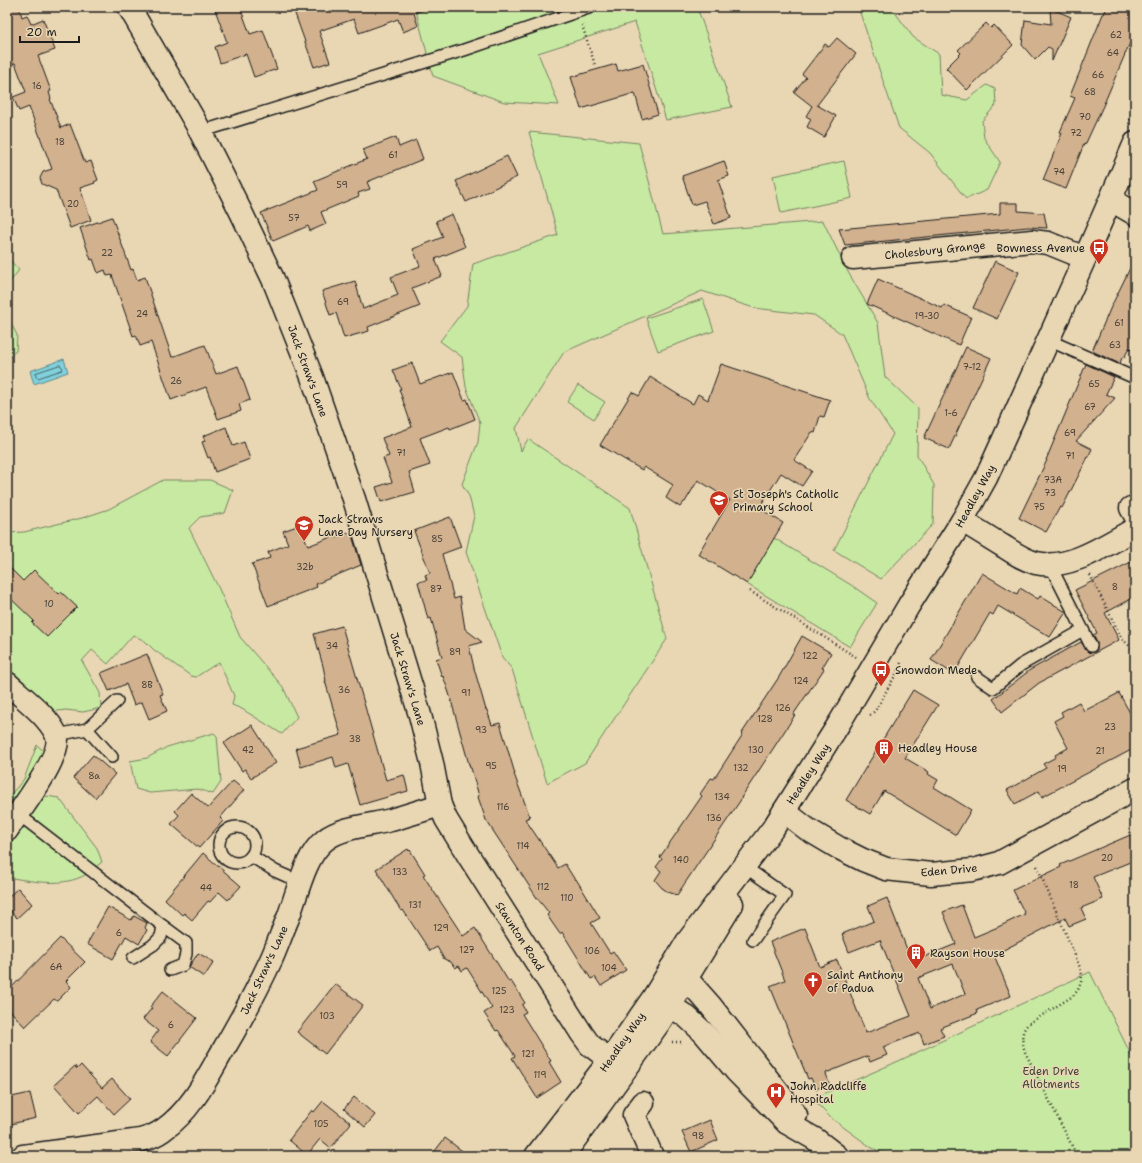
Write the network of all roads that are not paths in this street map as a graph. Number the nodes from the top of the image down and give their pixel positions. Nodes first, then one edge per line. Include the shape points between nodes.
1 (129, 7) edge
2 (591, 7) edge
3 (200, 132) junction
4 (1135, 143) edge
5 (1111, 200) junction
6 (1135, 214) edge
7 (853, 258) dead end
8 (1085, 258) junction
9 (1048, 340) junction
10 (1135, 378) edge
11 (962, 520) junction
12 (1135, 529) edge
13 (1050, 565) junction
14 (1083, 630) junction
15 (1091, 646) dead end
16 (977, 677) dead end
17 (7, 683) edge
18 (117, 701) dead end
19 (87, 729) junction
20 (57, 735) junction
21 (112, 757) dead end
22 (1135, 789) edge
23 (440, 805) junction
24 (779, 819) junction
25 (12, 822) edge
26 (251, 856) dead end
27 (749, 869) junction
28 (300, 882) junction
29 (163, 926) junction
30 (753, 940) dead end
31 (133, 958) dead end
32 (170, 970) dead end
33 (679, 973) junction
34 (662, 1000) junction
35 (610, 1060) junction
36 (643, 1103) dead end
37 (815, 1139) junction
38 (23, 1156) edge
39 (536, 1156) edge
40 (563, 1156) edge
41 (652, 1156) edge
42 (837, 1156) edge

1 - 3 street, Jack Straw's Lane
2 - 3 lane via 464,50
3 - 23 street, Jack Straw's Lane via 273,279 312,377 354,499 420,716
4 - 5 street, Headley Way
5 - 6 street
5 - 8 street, Headley Way
7 - 8 street, Cholesbury Grange via 1032,241 1048,243
8 - 9 street, Headley Way
9 - 10 lane
9 - 11 street, Headley Way via 993,463
11 - 13 street via 1023,558
11 - 24 street, Headley Way
12 - 13 street via 1095,551
13 - 14 lane
14 - 15 lane
14 - 16 lane via 1021,665 993,688
17 - 20 street via 45,718
18 - 19 lane
19 - 20 lane
19 - 21 lane
20 - 25 street via 55,751 46,772
22 - 24 street, Eden Drive via 998,862 973,870 931,874 886,870 839,848 807,829
23 - 28 street, Jack Straw's Lane via 354,828 325,840 312,856
23 - 35 street, Staunton Road via 457,838 582,1034 590,1045
24 - 27 street, Headley Way
25 - 29 lane
26 - 28 lane via 275,871
27 - 30 lane via 785,895
27 - 33 street, Headley Way via 687,942
28 - 38 street, Jack Straw's Lane via 272,959 241,1020 201,1089 176,1119 164,1130 141,1140
29 - 31 lane via 161,937
29 - 32 lane via 186,944 183,965
33 - 34 street, Headley Way
33 - 37 street via 710,1005
34 - 35 street, Headley Way
34 - 37 street via 687,1017 704,1033 736,1071 787,1123
34 - 40 street, Headley Way via 659,1023
35 - 39 street, Headley Way
36 - 41 street via 634,1116
37 - 42 street

